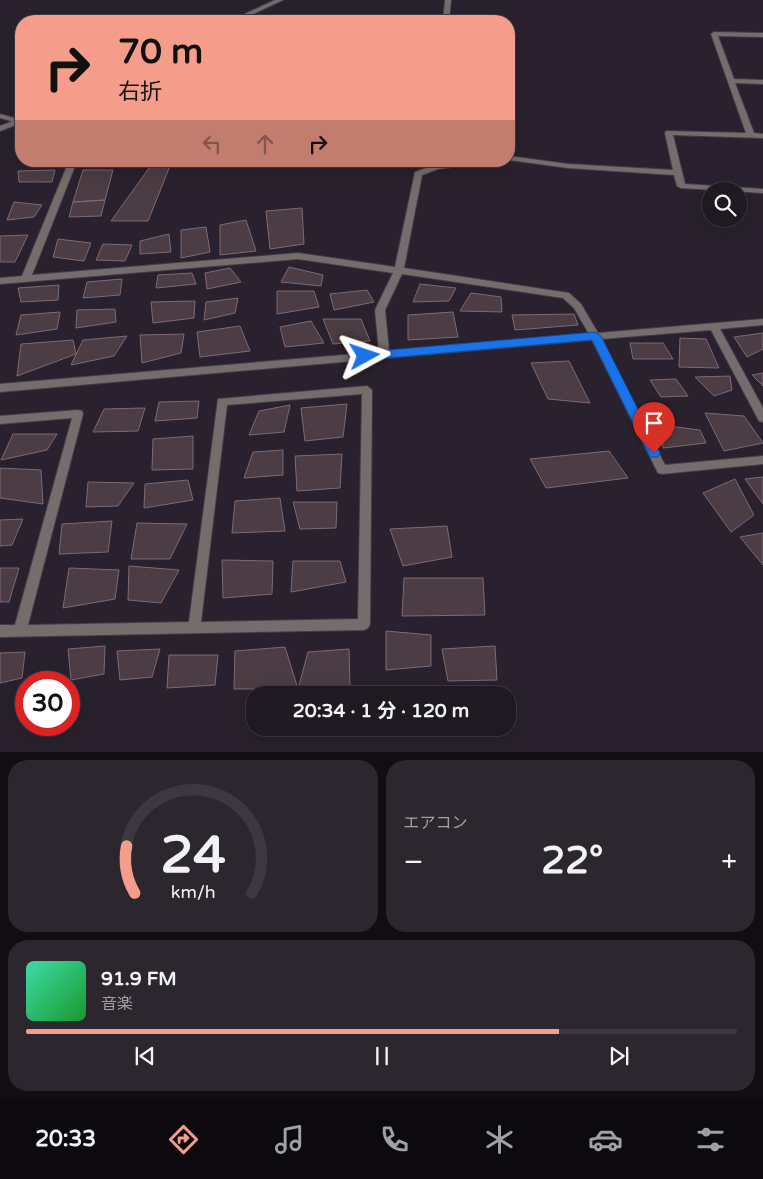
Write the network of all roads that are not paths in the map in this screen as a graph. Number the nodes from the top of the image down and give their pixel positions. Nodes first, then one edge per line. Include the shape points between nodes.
1 (280, 0) edge
2 (448, 0) edge
3 (247, 15) edge
4 (447, 15) edge
5 (763, 35) edge
6 (731, 81) junction
7 (763, 82) edge
8 (0, 116) edge
9 (15, 120) edge
10 (15, 123) edge
11 (0, 129) edge
12 (751, 136) junction
13 (763, 136) edge
14 (515, 159) edge
15 (71, 167) edge
16 (431, 167) edge
17 (679, 173) junction
18 (763, 191) edge
19 (399, 270) junction
20 (26, 278) junction
21 (0, 281) edge
22 (763, 322) edge
23 (714, 326) junction
24 (595, 336) junction
25 (384, 354) junction
26 (0, 388) edge
27 (763, 418) edge
28 (0, 420) edge
29 (763, 460) edge
30 (194, 628) junction
31 (20, 630) junction
32 (0, 631) edge

1 - 3 street
2 - 4 street
5 - 6 street via 714,34
6 - 7 street
6 - 12 street
8 - 9 street
10 - 11 street
12 - 13 street
12 - 17 street via 669,133
14 - 17 street via 568,166
15 - 20 street
16 - 19 street via 418,174
17 - 18 street via 681,186
19 - 20 street via 298,256
19 - 24 street via 566,294 578,306
19 - 25 street via 380,310
20 - 21 street
22 - 23 street
23 - 24 street
23 - 27 street
24 - 25 street
24 - 29 street via 662,470
25 - 26 street
28 - 31 street via 78,414
30 - 30 street via 364,624 366,390 222,402
30 - 31 street
31 - 32 street

